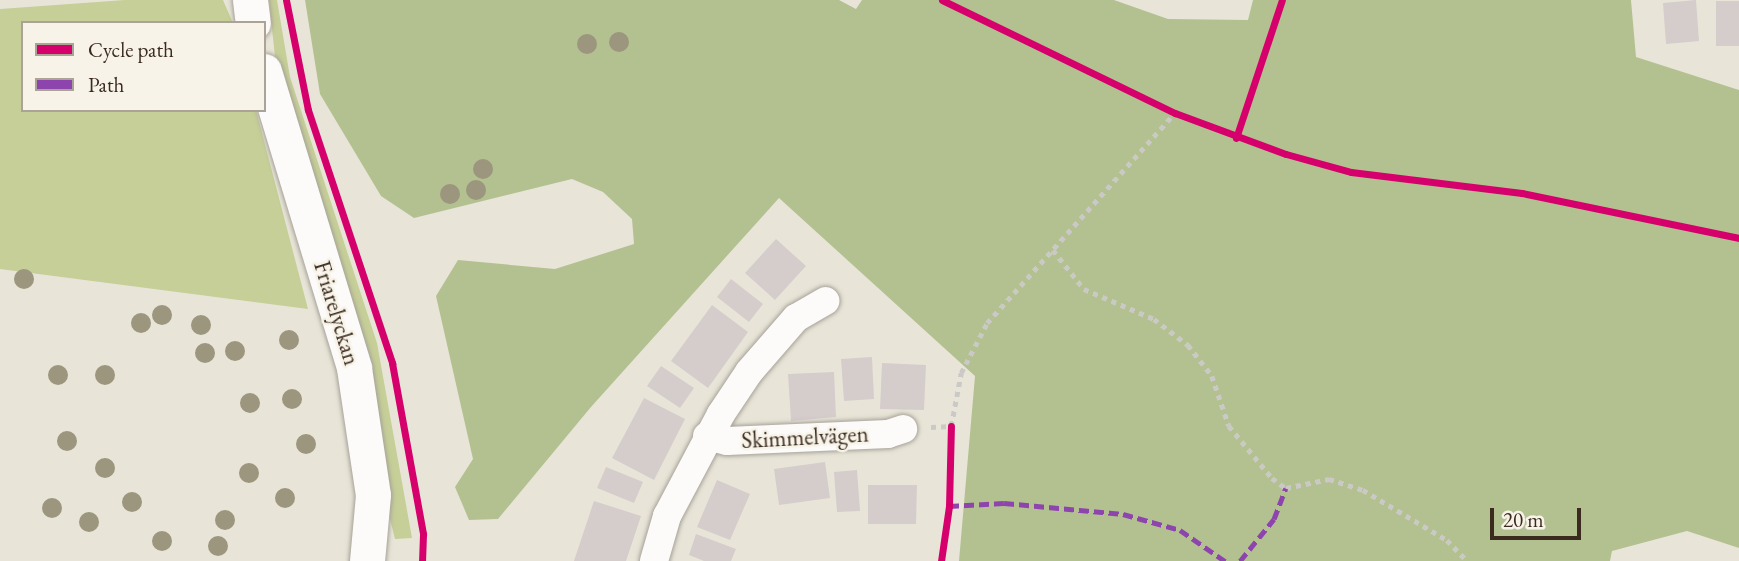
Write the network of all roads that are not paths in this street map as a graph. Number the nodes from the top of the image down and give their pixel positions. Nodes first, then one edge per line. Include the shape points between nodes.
1 (250, 0) edge
2 (253, 21) edge
3 (266, 78) edge
4 (825, 301) dead end
5 (902, 429) road end
6 (707, 436) junction
7 (367, 561) edge
8 (654, 561) edge

1 - 2 street
3 - 7 street, Friarelyckan via 354,368 373,495
4 - 6 street, Skimmelvägen via 785,330 749,372
5 - 6 street, Skimmelvägen via 888,434 727,441
6 - 8 street, Skimmelvägen via 667,516

